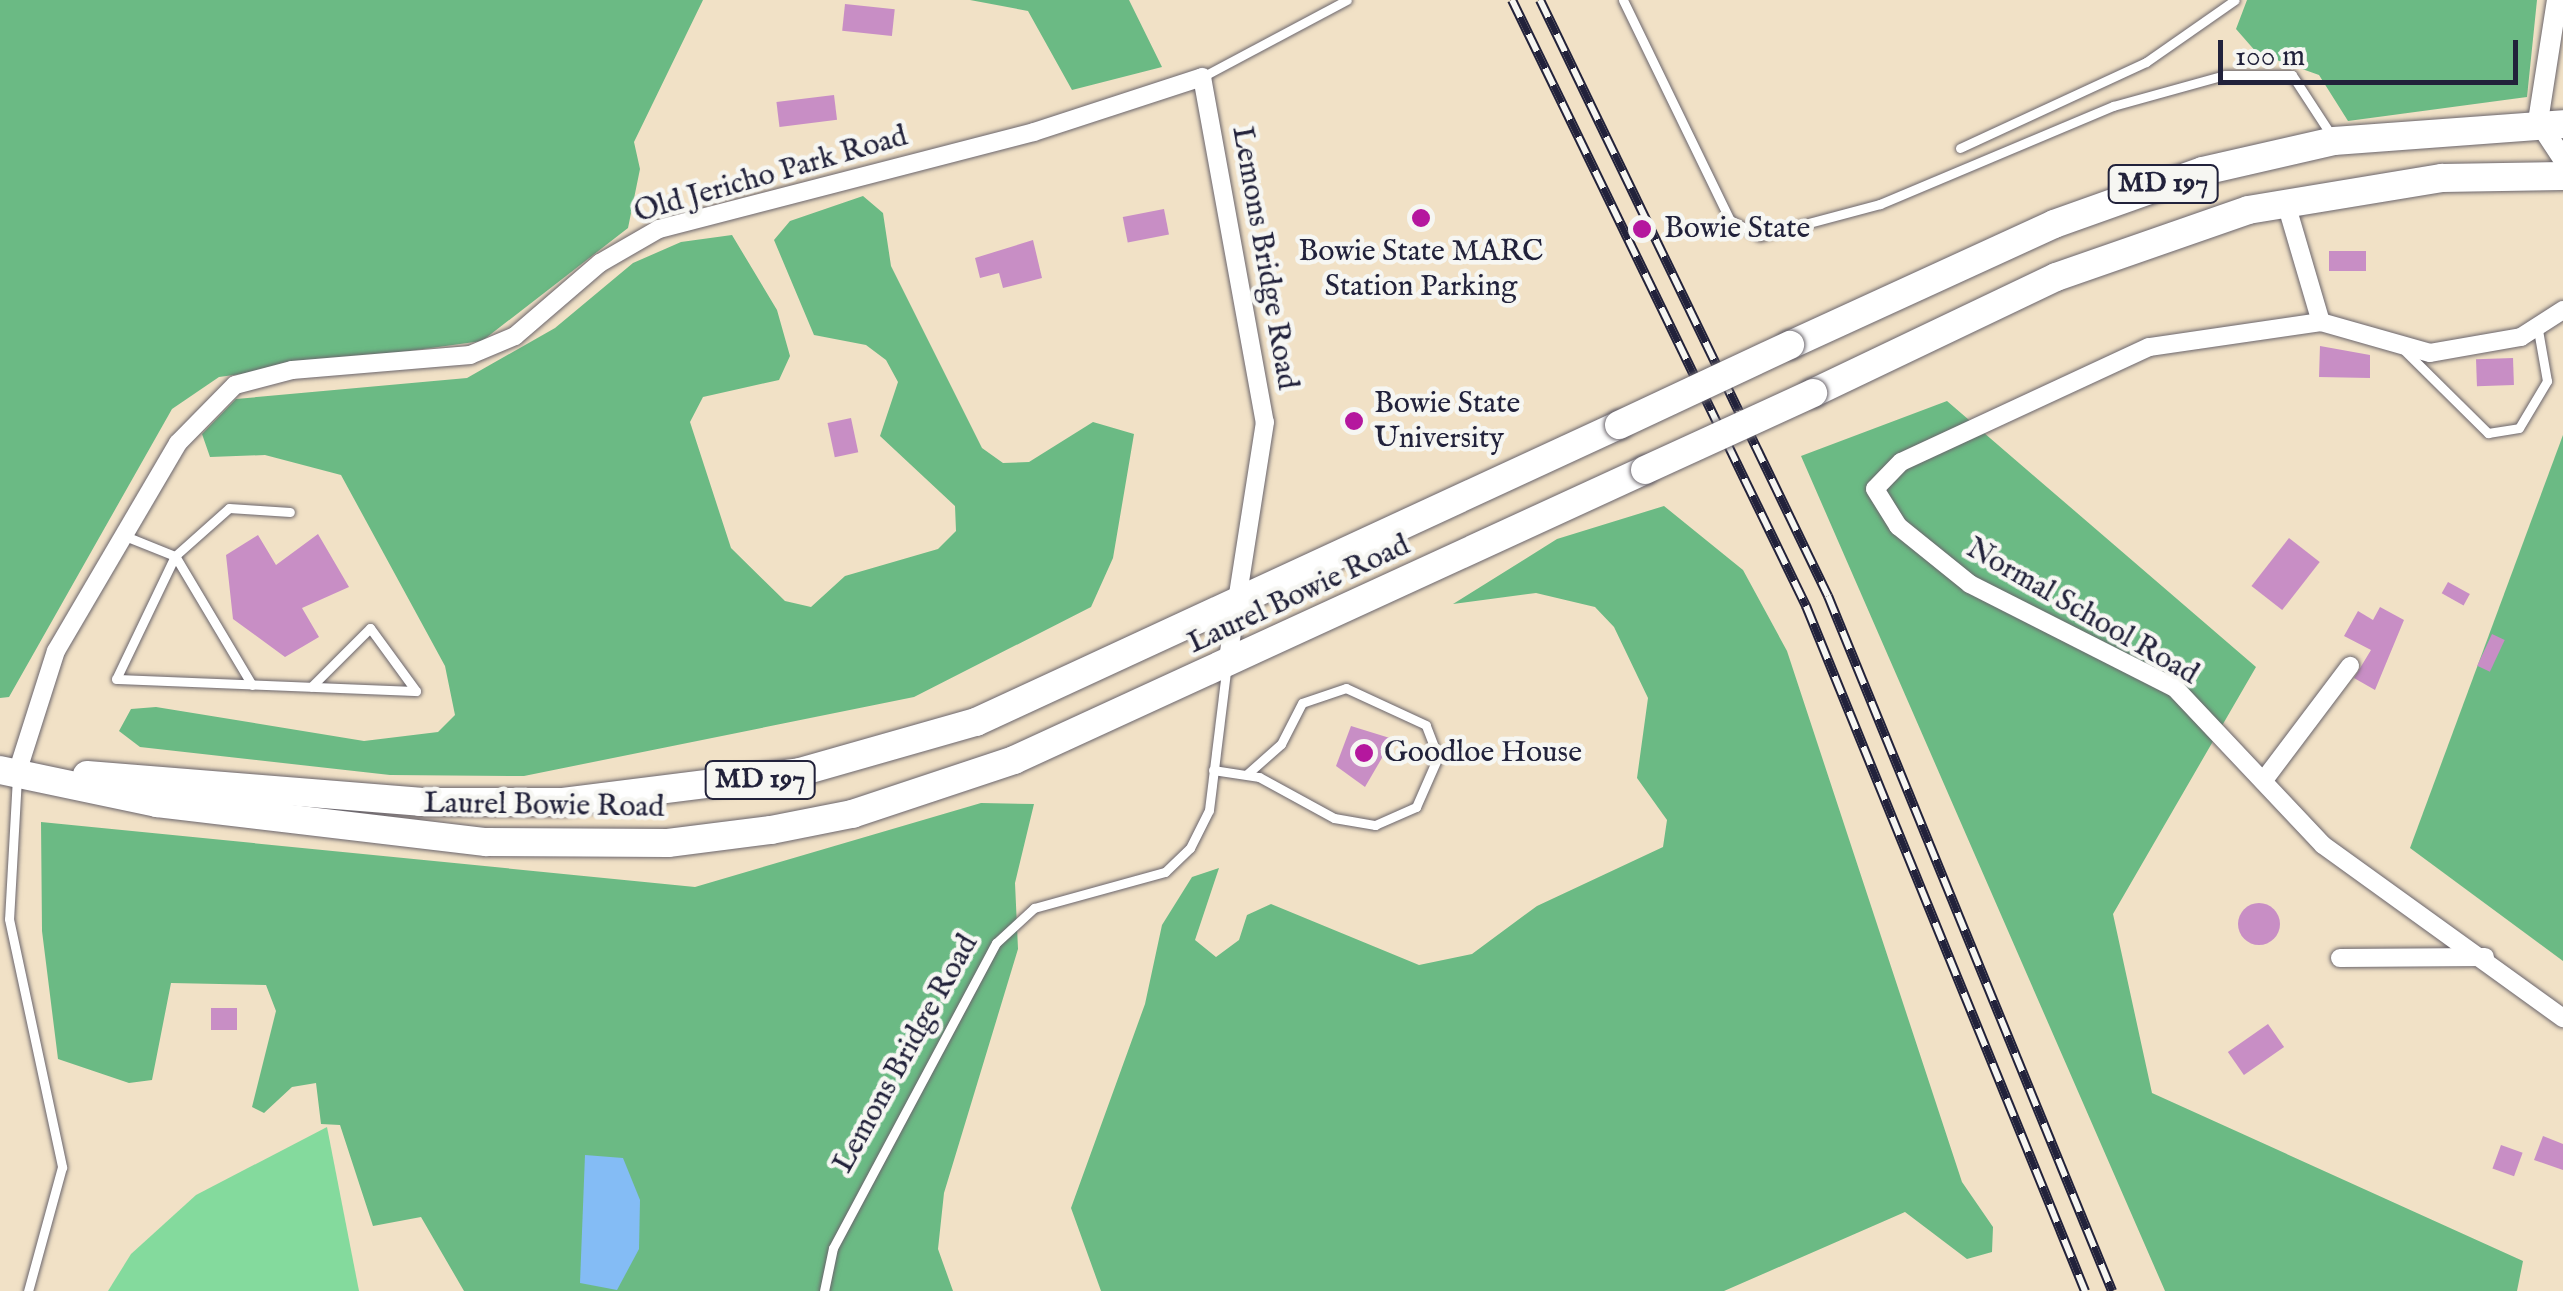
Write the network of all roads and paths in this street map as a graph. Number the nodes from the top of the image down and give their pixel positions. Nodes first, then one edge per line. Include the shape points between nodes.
1 (1347, 0) edge
2 (1623, 0) edge
3 (2235, 0) edge
4 (2557, 0) edge
5 (1202, 77) junction
6 (2551, 123) edge
7 (2334, 141) junction
8 (1960, 148) dead end
9 (2563, 160) edge
10 (2563, 176) edge
11 (2285, 200) junction
12 (2563, 310) edge
13 (2321, 322) junction
14 (2538, 330) junction
15 (2400, 345) junction
16 (290, 512) dead end
17 (125, 536) junction
18 (175, 556) junction
19 (1240, 604) junction
20 (1227, 664) junction
21 (2350, 666) dead end
22 (252, 685) junction
23 (311, 687) junction
24 (1213, 770) junction
25 (9, 772) edge
26 (1247, 774) junction
27 (2264, 780) junction
28 (2484, 957) junction
29 (2340, 958) dead end
30 (2563, 1018) edge
31 (28, 1291) edge
32 (824, 1291) edge

1 - 5 lane
2 - 7 lane via 1730,220 1744,232 1774,235 1880,204 2113,106 2249,70 2292,75 2308,87
3 - 8 lane via 2146,62
4 - 6 street
5 - 17 street, Old Jericho Park Road via 1034,132 659,229 600,262 515,336 470,355 292,370 234,385 195,418
5 - 19 street, Lemons Bridge Road via 1263,386 1264,452
6 - 7 main road, Laurel Bowie Road / MD 197
6 - 9 street
7 - 19 main road, Laurel Bowie Road / MD 197, bridge via 2109,203
10 - 11 main road, Laurel Bowie Road / MD 197 via 2442,178
11 - 13 street
11 - 20 main road, Laurel Bowie Road / MD 197, bridge via 2056,277
12 - 14 street, Normal School Road
13 - 15 street, Normal School Road
13 - 27 street, Normal School Road via 2126,354 1901,462 1875,489 1898,526 1970,584 2175,688
14 - 15 street, Normal School Road via 2430,353
14 - 15 lane via 2547,381 2519,428 2488,433
16 - 18 lane via 229,508
17 - 18 lane
17 - 25 street, Old Jericho Park Road via 56,651
18 - 22 lane
18 - 22 lane via 116,680
19 - 20 street, Lemons Bridge Road
19 - 25 main road, Laurel Bowie Road / MD 197 via 976,722 722,788 420,802
20 - 24 lane, Lemons Bridge Road
20 - 25 main road, Laurel Bowie Road / MD 197 via 941,788 852,814 668,843 373,832
21 - 27 street
22 - 23 lane
23 - 23 lane via 381,689 416,691 370,628
24 - 26 lane
24 - 32 lane, Lemons Bridge Road via 1209,810 1179,862 1034,908 996,943 833,1248
25 - 31 lane via 9,919 62,1167
26 - 26 lane via 1334,818 1375,825 1416,807 1438,757 1426,724 1346,688 1302,703 1281,744
27 - 28 street, Normal School Road via 2323,845
28 - 29 street
28 - 30 street, Normal School Road

